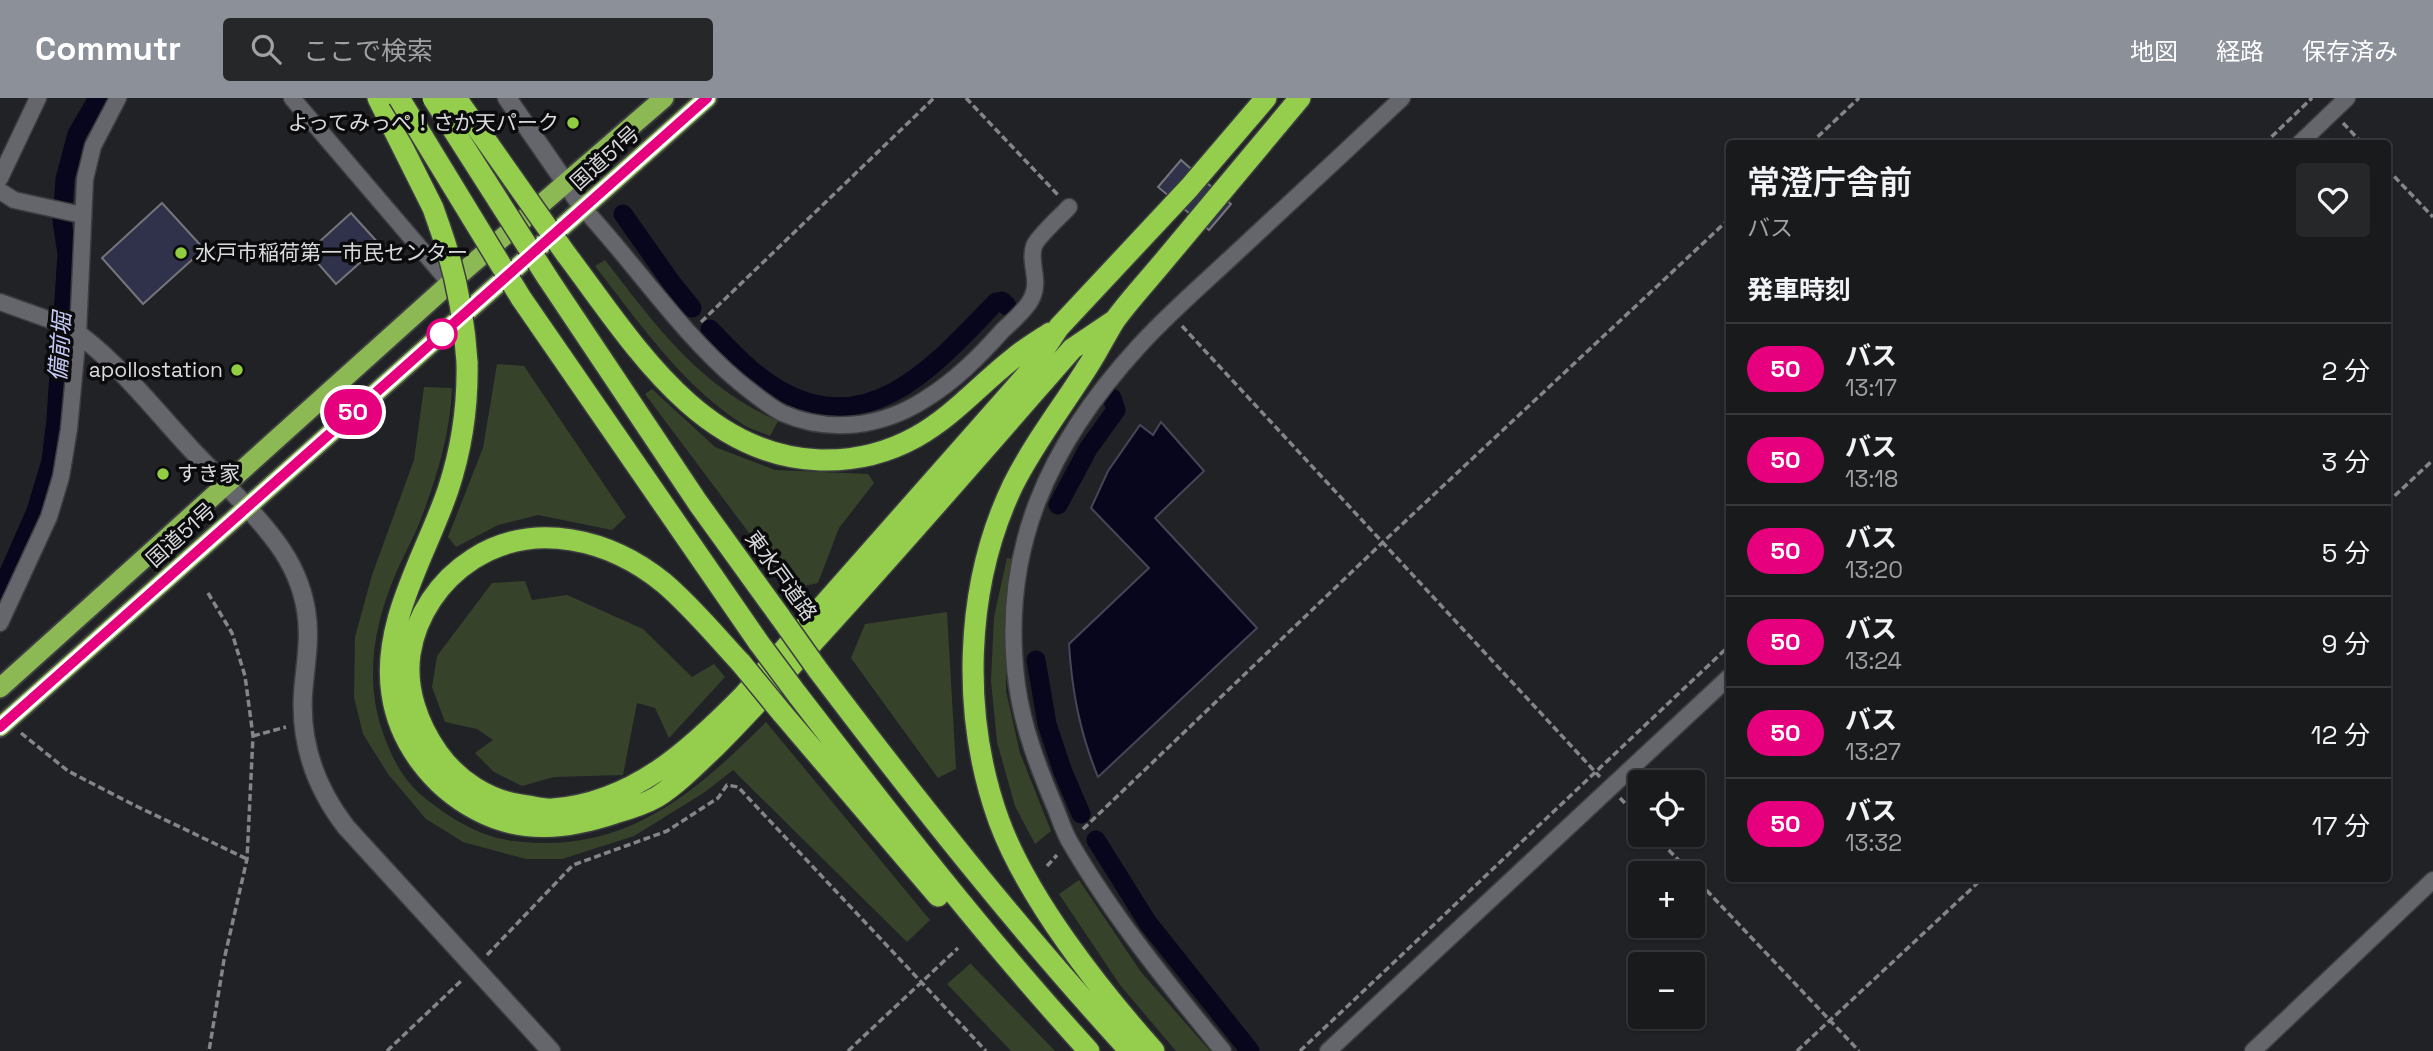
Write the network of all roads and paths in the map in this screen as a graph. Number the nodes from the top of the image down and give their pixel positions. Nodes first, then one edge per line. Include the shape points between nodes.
1 (38, 98) edge
2 (118, 98) edge
3 (292, 98) edge
4 (378, 98) edge
5 (399, 98) edge
6 (433, 98) edge
7 (456, 98) edge
8 (507, 98) edge
9 (664, 98) edge
10 (708, 98) edge
11 (934, 98) edge
12 (965, 98) edge
13 (1266, 98) edge
14 (1300, 98) edge
15 (1402, 98) edge
16 (1859, 98) edge
17 (2312, 98) edge
18 (2347, 98) edge
19 (2332, 112) junction
20 (1814, 140) edge
21 (2268, 140) edge
22 (2303, 140) edge
23 (2359, 140) edge
24 (2391, 173) edge
25 (0, 178) edge
26 (565, 183) junction
27 (0, 191) edge
28 (1069, 207) joint
29 (583, 208) junction
30 (66, 212) junction
31 (2433, 217) edge
32 (1726, 222) edge
33 (450, 283) junction
34 (0, 302) edge
35 (1171, 314) junction
36 (1115, 320) junction
37 (1059, 327) junction
38 (73, 329) junction
39 (689, 334) junction
40 (2433, 460) edge
41 (227, 485) junction
42 (2391, 499) edge
43 (246, 507) junction
44 (1382, 543) junction
45 (208, 593) dead end
46 (0, 623) edge
47 (1726, 649) edge
48 (1726, 680) edge
49 (1, 687) edge
50 (302, 723) junction
51 (3, 724) edge
52 (253, 736) junction
53 (1595, 772) junction
54 (1610, 788) junction
55 (1628, 807) edge
56 (1069, 842) junction
57 (1665, 847) edge
58 (247, 859) junction
59 (1679, 861) edge
60 (2433, 880) edge
61 (1979, 882) edge
62 (1705, 889) edge
63 (958, 948) dead end
64 (474, 969) junction
65 (921, 983) junction
66 (1057, 1016) junction
67 (1830, 1020) junction
68 (209, 1051) edge
69 (387, 1051) edge
70 (551, 1051) edge
71 (848, 1051) edge
72 (986, 1051) edge
73 (1089, 1051) edge
74 (1130, 1051) edge
75 (1154, 1051) edge
76 (1223, 1051) edge
77 (1300, 1051) edge
78 (1328, 1051) edge
79 (1797, 1051) edge
80 (1858, 1051) edge
81 (2253, 1051) edge

1 - 25 street
2 - 30 street via 93,146 85,179
3 - 33 street
4 - 36 highway, bridge via 433,208 447,249 464,321 467,362 458,456 399,614 390,672 392,696 407,740 429,774 459,801 497,820 529,827 586,823 656,797 696,765 832,622 1072,349
5 - 66 highway, bridge via 521,298 759,643 909,839
6 - 74 highway, 東水戸道路, bridge via 690,491 818,670 929,814
7 - 37 highway, bridge via 644,358 704,416 740,440 802,460 875,454 934,426 1014,358
8 - 26 street
9 - 26 highway, 国道51号
10 - 29 highway, 国道51号
11 - 39 path
12 - 28 path
13 - 37 highway
14 - 36 highway
15 - 35 street
16 - 20 path
17 - 21 path
18 - 19 street
19 - 22 street
19 - 23 path
24 - 31 path
26 - 29 street
26 - 33 highway, 国道51号
27 - 30 street via 15,200
28 - 39 street via 1035,244 1036,283 1030,302 948,386 884,420 857,426 829,425 780,412 709,356
29 - 39 street
29 - 43 highway, 国道51号
30 - 38 street
32 - 44 path
33 - 41 highway, 国道51号
34 - 38 street
35 - 44 path
35 - 56 street via 1138,346 1074,430 1052,466 1023,547 1013,616 1019,697 1037,766
36 - 75 highway via 1035,444 995,531 976,617 975,700 986,776 1018,861 1043,906 1095,979
37 - 66 highway, bridge via 1030,371 744,695 672,763 631,788 593,803 551,809 506,803 467,784 425,735 409,673 410,654 427,606 443,584 482,553 522,539 569,538 640,566 693,610 741,663 782,713 898,850 1000,966
38 - 41 street via 126,377
38 - 46 street via 69,429 61,477 49,517
40 - 42 path
41 - 43 street
41 - 49 highway, 国道51号
43 - 50 street via 296,573 306,611
43 - 51 highway, 国道51号
44 - 53 path
44 - 56 path
45 - 52 path via 232,633 246,676
47 - 53 path
48 - 54 street
50 - 52 path
50 - 64 street via 315,777 328,803
51 - 58 path via 68,771
52 - 58 path
53 - 54 path
53 - 77 path
54 - 55 path
54 - 78 street
56 - 76 street via 1139,945
57 - 59 path
58 - 68 path
60 - 81 street
61 - 67 path
62 - 67 path
63 - 65 path
64 - 65 path via 573,865 667,831 718,798 727,785 738,787
64 - 69 path
64 - 70 street
65 - 71 path
65 - 72 path
66 - 73 highway
67 - 79 path
67 - 80 path

